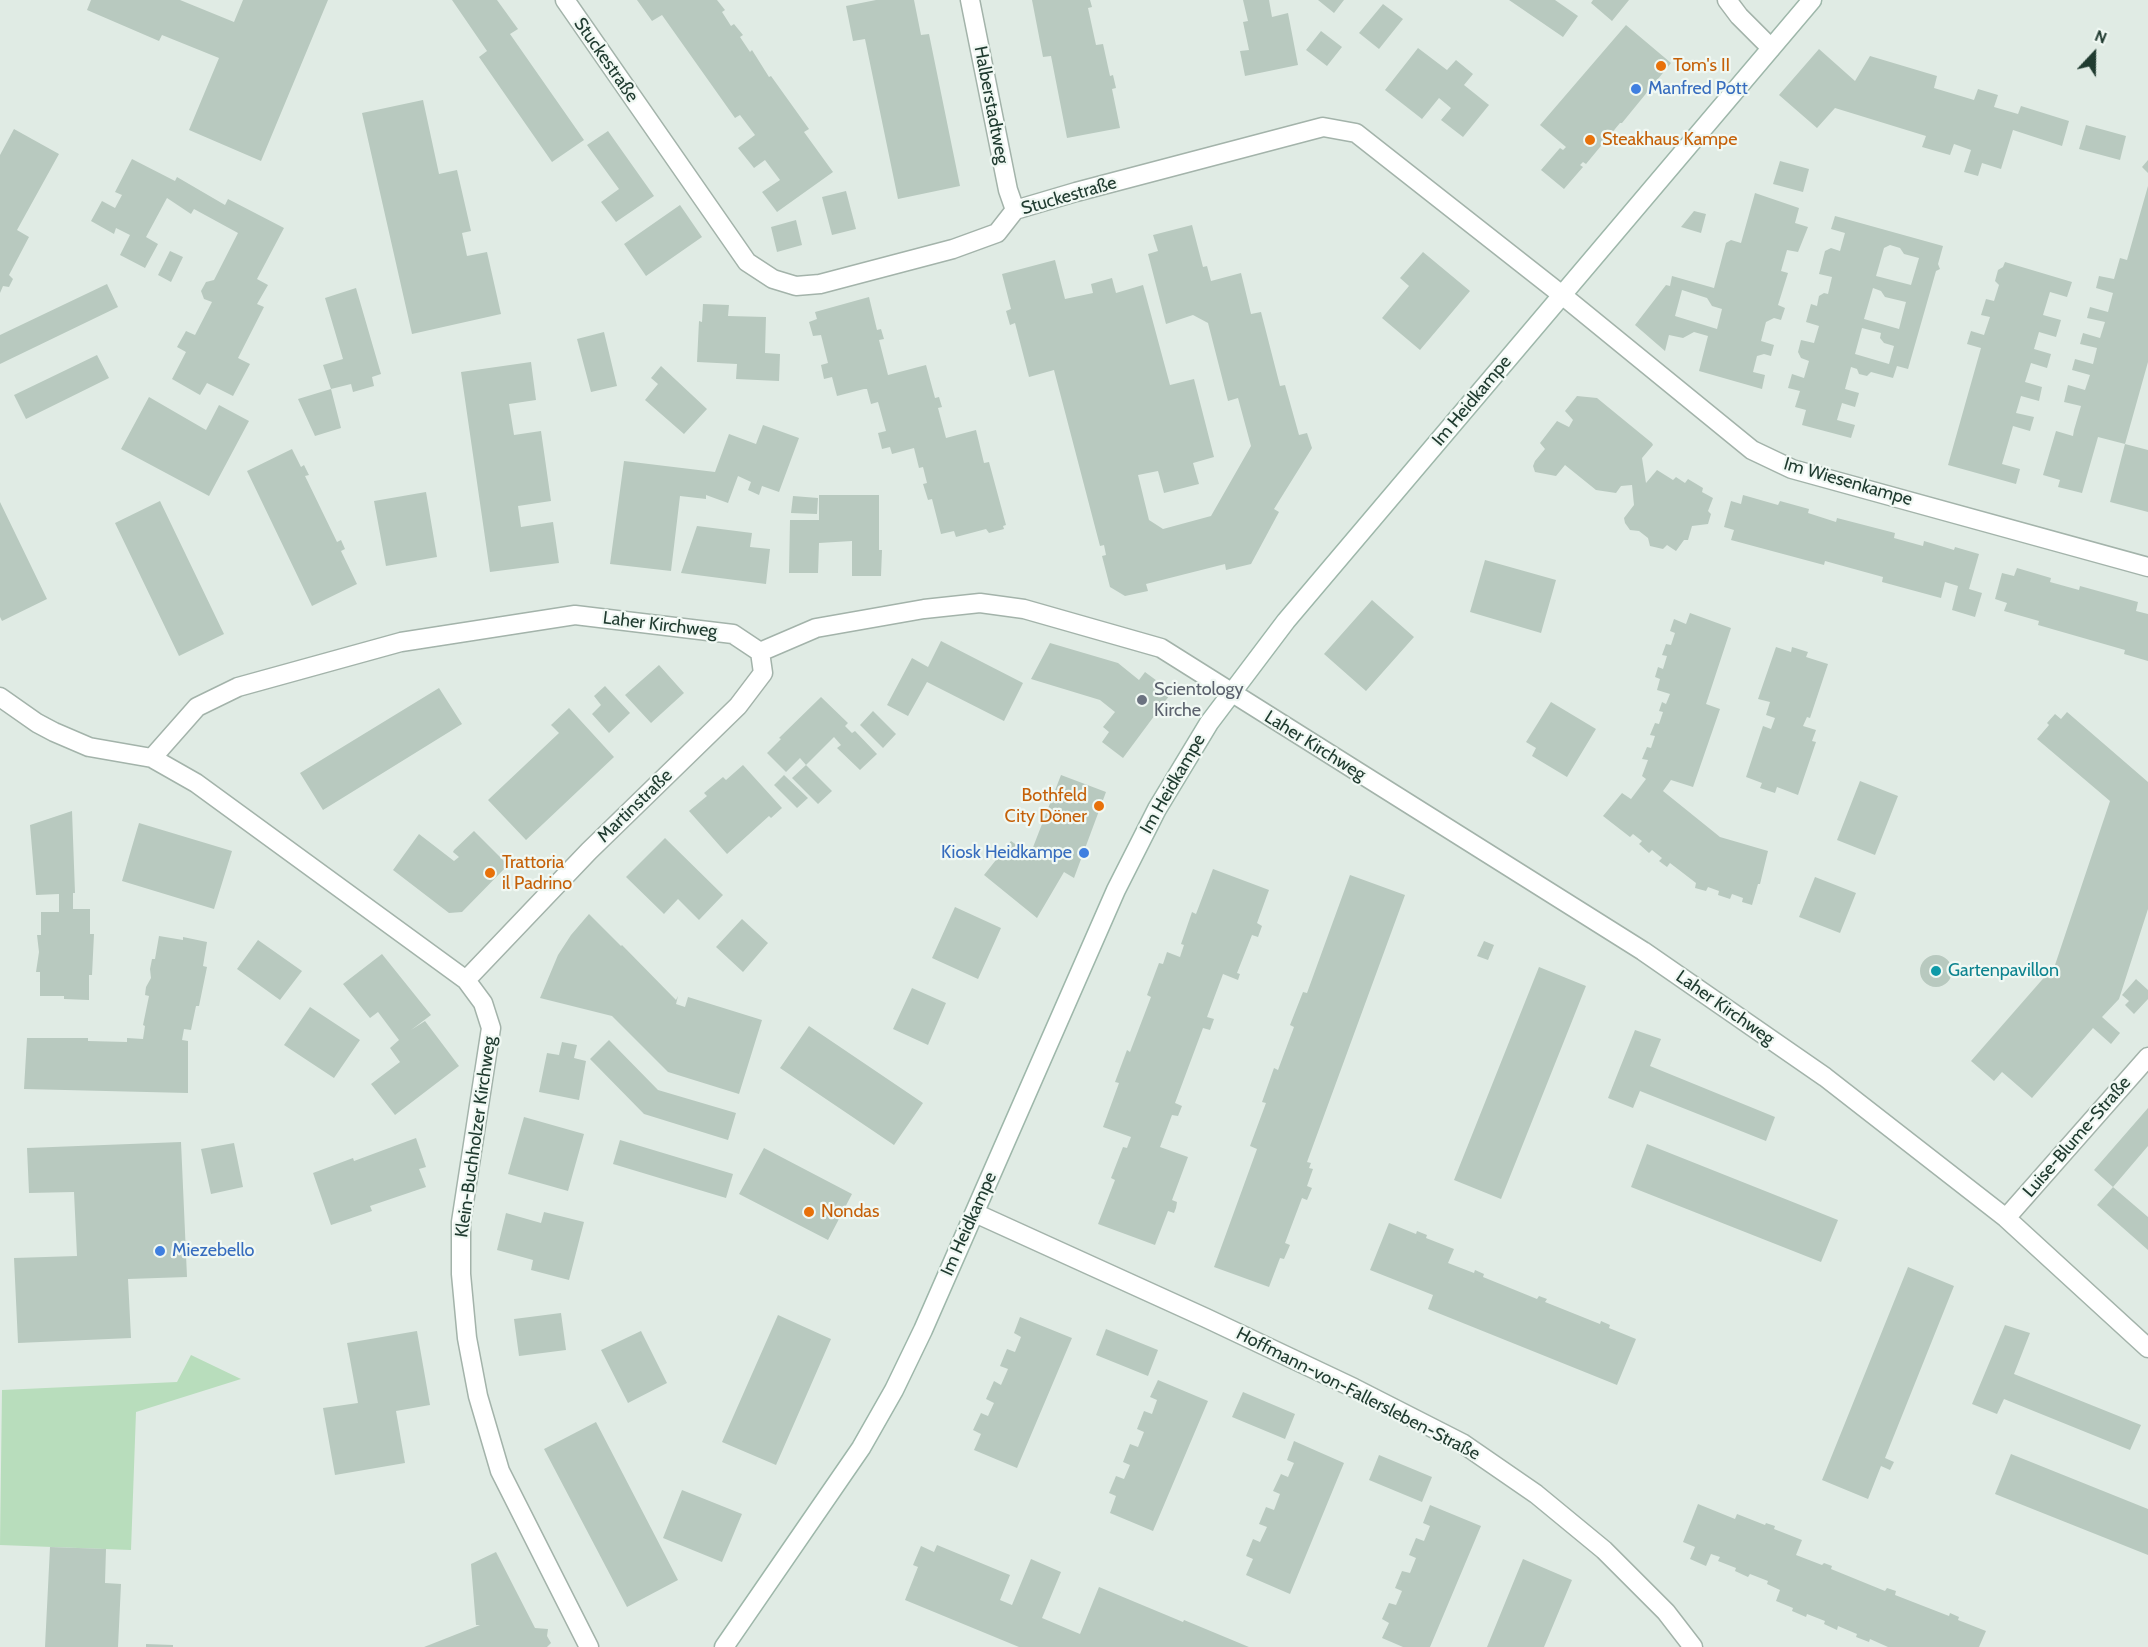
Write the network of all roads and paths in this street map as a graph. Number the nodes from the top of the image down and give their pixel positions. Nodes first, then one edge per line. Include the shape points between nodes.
1 (565, 0) edge
2 (970, 0) edge
3 (1726, 0) edge
4 (1812, 0) edge
5 (1771, 48) junction
6 (1015, 210) junction
7 (1562, 295) junction
8 (2148, 567) edge
9 (760, 652) junction
10 (1232, 692) junction
11 (0, 697) edge
12 (152, 758) junction
13 (466, 980) junction
14 (2148, 1057) edge
15 (975, 1213) junction
16 (2006, 1218) junction
17 (2148, 1348) edge
18 (589, 1647) edge
19 (724, 1647) edge
20 (1693, 1647) edge

1 - 6 street, Stuckestraße via 747,262 773,279 796,285 820,284 953,249 997,232
2 - 6 street, Halberstadtweg
3 - 5 street
4 - 5 street, Im Heidkampe
5 - 7 street, Im Heidkampe
6 - 7 street, Stuckestraße via 1323,128 1356,133
7 - 8 street, Im Wiesenkampe via 1752,450 1792,469
7 - 10 street, Im Heidkampe via 1286,621
9 - 10 street, Laher Kirchweg via 816,628 980,603 1024,609 1161,648
9 - 12 street, Laher Kirchweg via 733,634 574,615 400,642 238,687 197,707
9 - 13 street, Martinstraße via 763,674 738,706 589,851
10 - 15 street, Im Heidkampe via 1186,758 1116,890
10 - 16 street, Laher Kirchweg via 1643,951 1825,1077
11 - 12 street, Klein-Buchholzer Kirchweg via 37,723 89,747
12 - 13 street, Klein-Buchholzer Kirchweg via 195,783
13 - 18 street, Klein-Buchholzer Kirchweg via 483,1003 491,1028 461,1222 467,1338 478,1396 500,1471
14 - 16 street, Luise-Blume-Straße
15 - 19 street, Im Heidkampe via 894,1390 861,1448
15 - 20 street, Hoffmann-von-Fallersleben-Straße via 1226,1327 1462,1443 1536,1494 1604,1550 1666,1611
16 - 17 street, Laher Kirchweg

